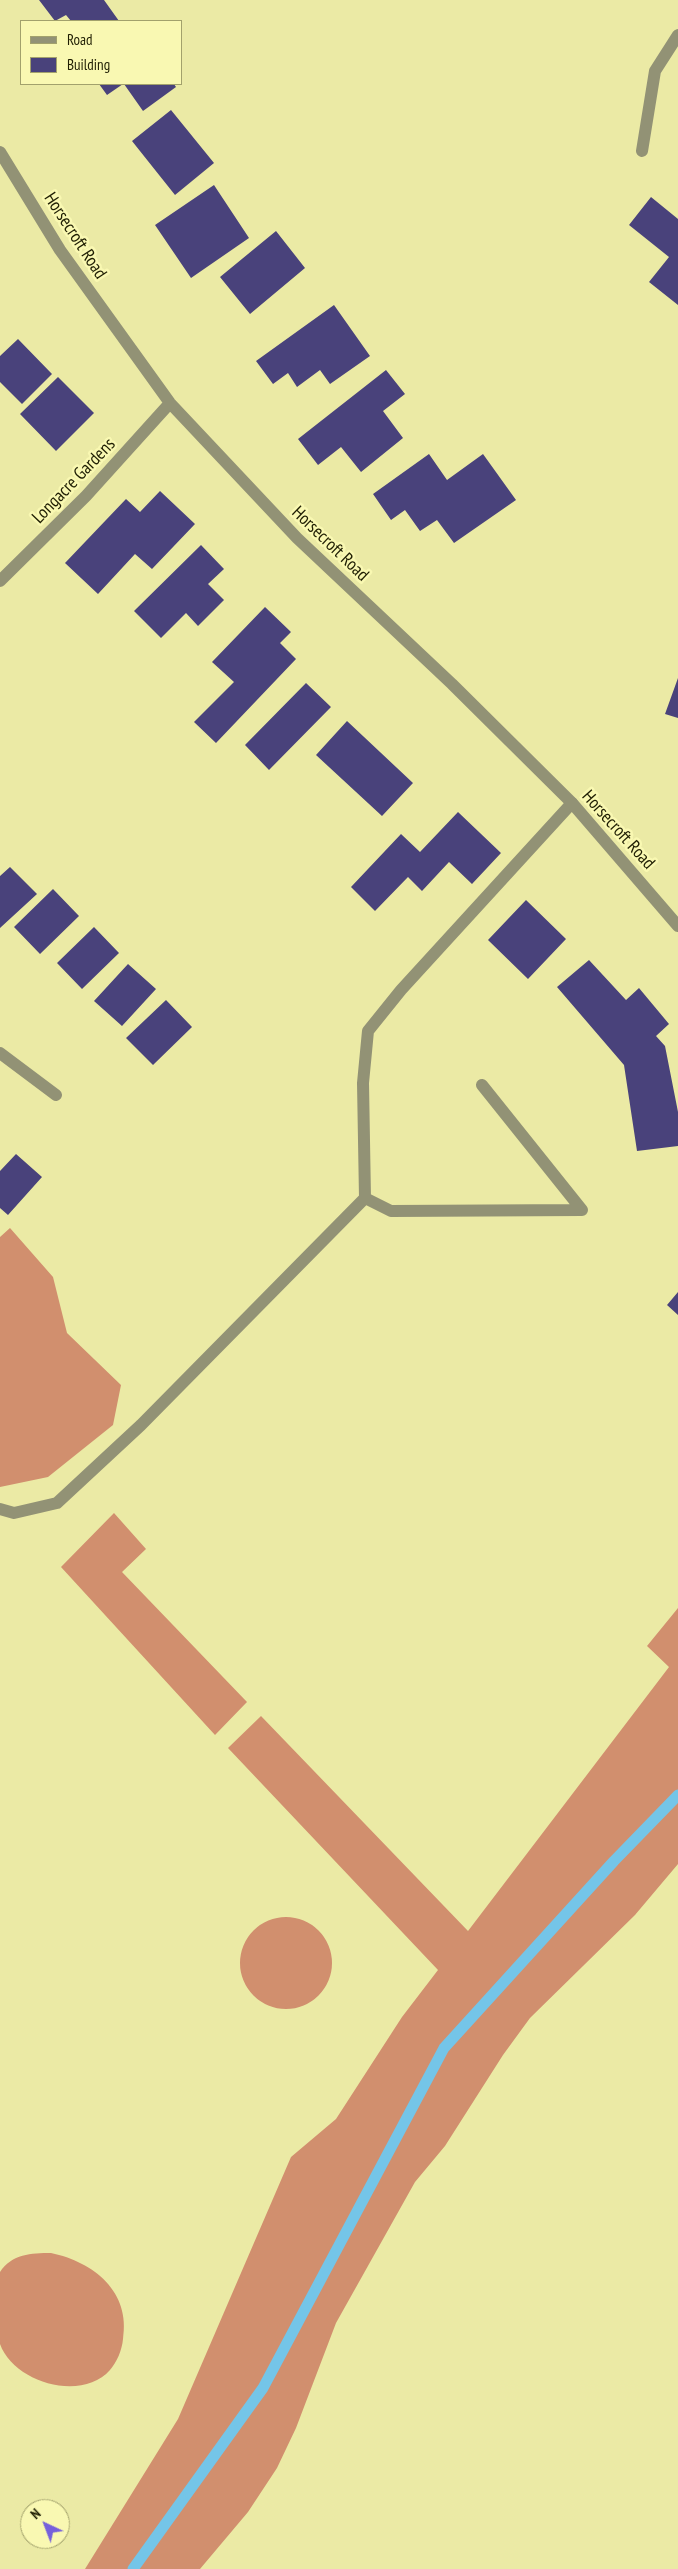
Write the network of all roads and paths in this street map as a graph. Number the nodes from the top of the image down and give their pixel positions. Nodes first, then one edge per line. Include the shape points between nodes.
1 (678, 36) edge
2 (642, 151) dead end
3 (0, 152) edge
4 (170, 403) junction
5 (0, 581) edge
6 (572, 803) junction
7 (678, 926) edge
8 (0, 1053) edge
9 (482, 1085) dead end
10 (56, 1095) dead end
11 (364, 1198) junction
12 (0, 1508) edge

1 - 2 street via 655,71
3 - 4 street, Horsecroft Road via 60,250
4 - 5 street, Longacre Gardens via 86,496
4 - 6 street, Horsecroft Road via 297,538
6 - 7 street, Horsecroft Road
6 - 11 street via 407,983 368,1031 363,1083
8 - 10 street
9 - 11 street via 582,1210 391,1211
11 - 12 street via 141,1425 57,1503 14,1513

